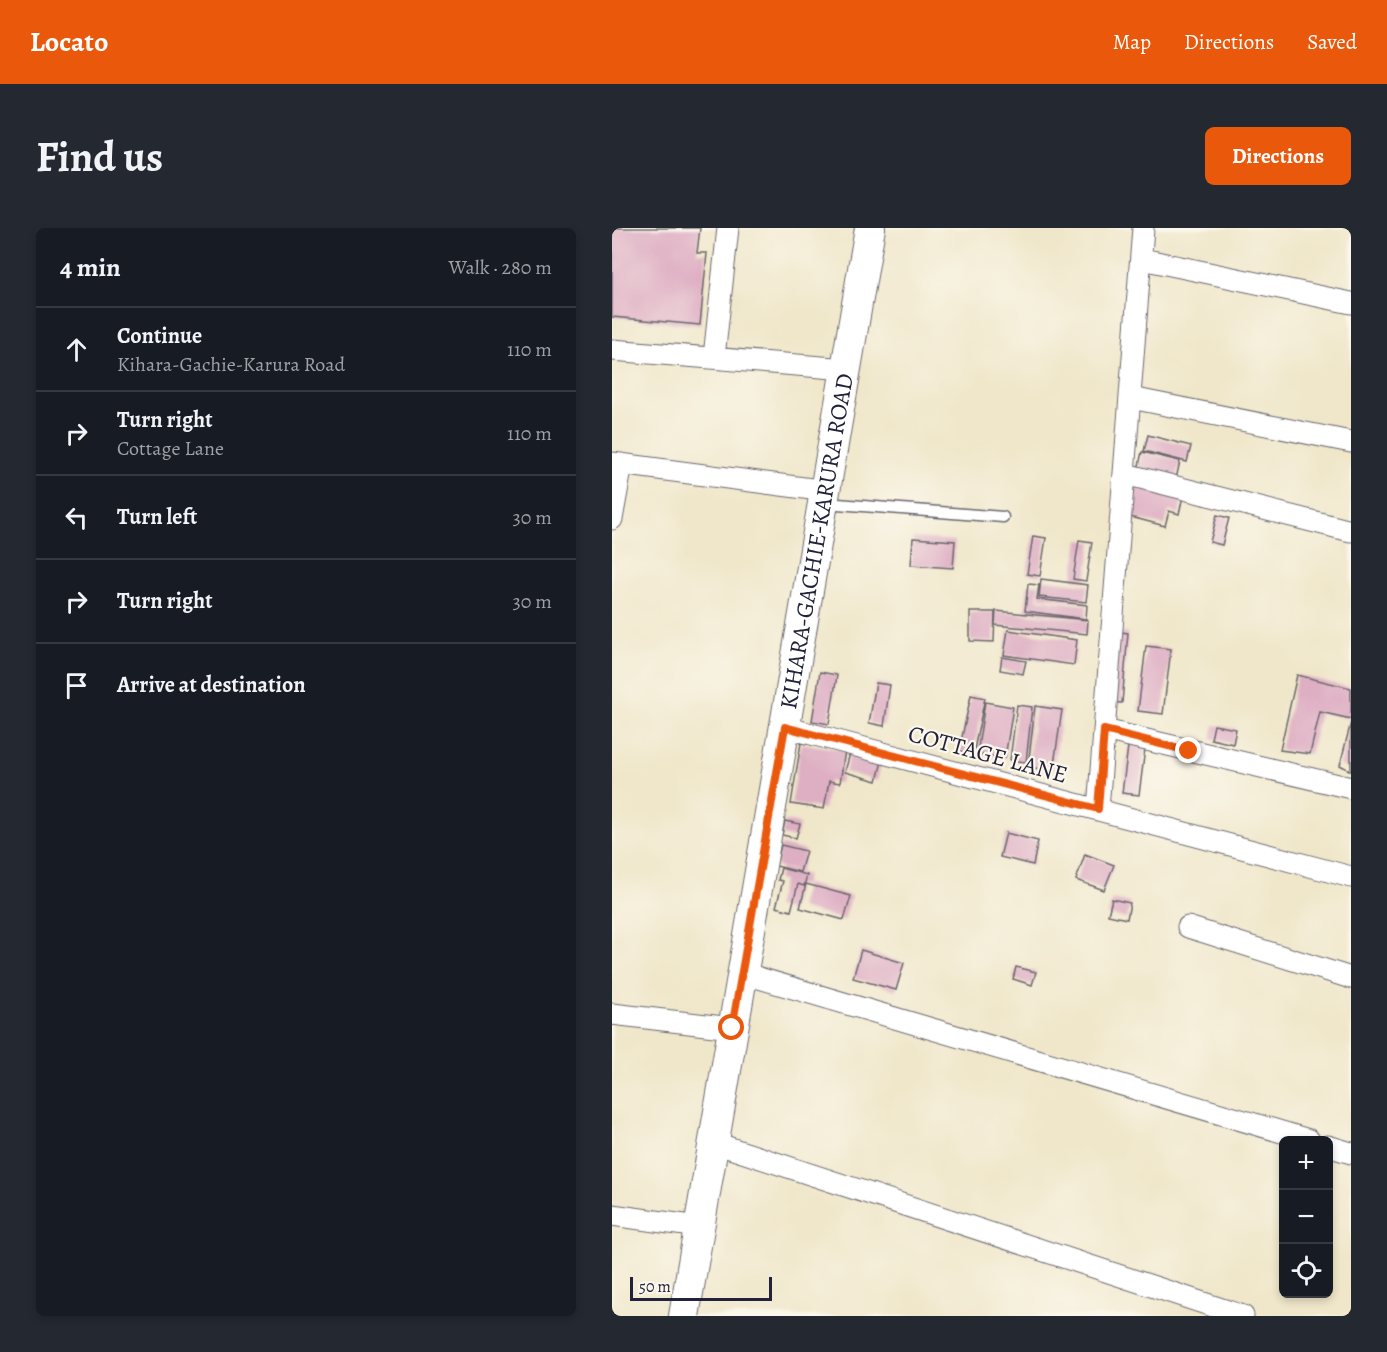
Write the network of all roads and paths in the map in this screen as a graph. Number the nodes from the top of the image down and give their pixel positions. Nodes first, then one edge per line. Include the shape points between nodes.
1 (728, 228) edge
2 (870, 228) edge
3 (1143, 228) edge
4 (1142, 259) junction
5 (1351, 303) edge
6 (612, 350) edge
7 (714, 357) junction
8 (846, 369) junction
9 (1131, 398) junction
10 (1351, 442) edge
11 (617, 463) edge
12 (1125, 474) junction
13 (826, 497) junction
14 (1003, 517) dead end
15 (612, 519) edge
16 (1351, 531) edge
17 (785, 727) junction
18 (1104, 730) junction
19 (1351, 788) edge
20 (1098, 809) junction
21 (1351, 877) edge
22 (1188, 927) dead end
23 (742, 973) junction
24 (1351, 978) edge
25 (612, 1014) edge
26 (732, 1028) junction
27 (1295, 1136) edge
28 (715, 1143) junction
29 (1333, 1147) edge
30 (1351, 1153) edge
31 (612, 1215) edge
32 (699, 1227) junction
33 (684, 1316) edge
34 (1243, 1316) edge

1 - 7 street
2 - 8 street, KIHARA-GACHIE-KARURA ROAD
3 - 4 street
4 - 5 street
4 - 9 street
6 - 7 street
7 - 8 street
8 - 13 street, KIHARA-GACHIE-KARURA ROAD
9 - 10 street
9 - 12 street
11 - 13 street
11 - 15 street
12 - 16 street
12 - 18 street
13 - 14 lane
13 - 17 street, KIHARA-GACHIE-KARURA ROAD
17 - 20 street, COTTAGE LANE
17 - 23 street, KIHARA-GACHIE-KARURA ROAD
18 - 19 street
18 - 20 street
20 - 21 street, COTTAGE LANE
22 - 24 street
23 - 26 street, KIHARA-GACHIE-KARURA ROAD
23 - 27 street
25 - 26 street
26 - 28 street, KIHARA-GACHIE-KARURA ROAD
28 - 32 street, KIHARA-GACHIE-KARURA ROAD
28 - 34 street
29 - 30 street
31 - 32 street
32 - 33 street, KIHARA-GACHIE-KARURA ROAD

